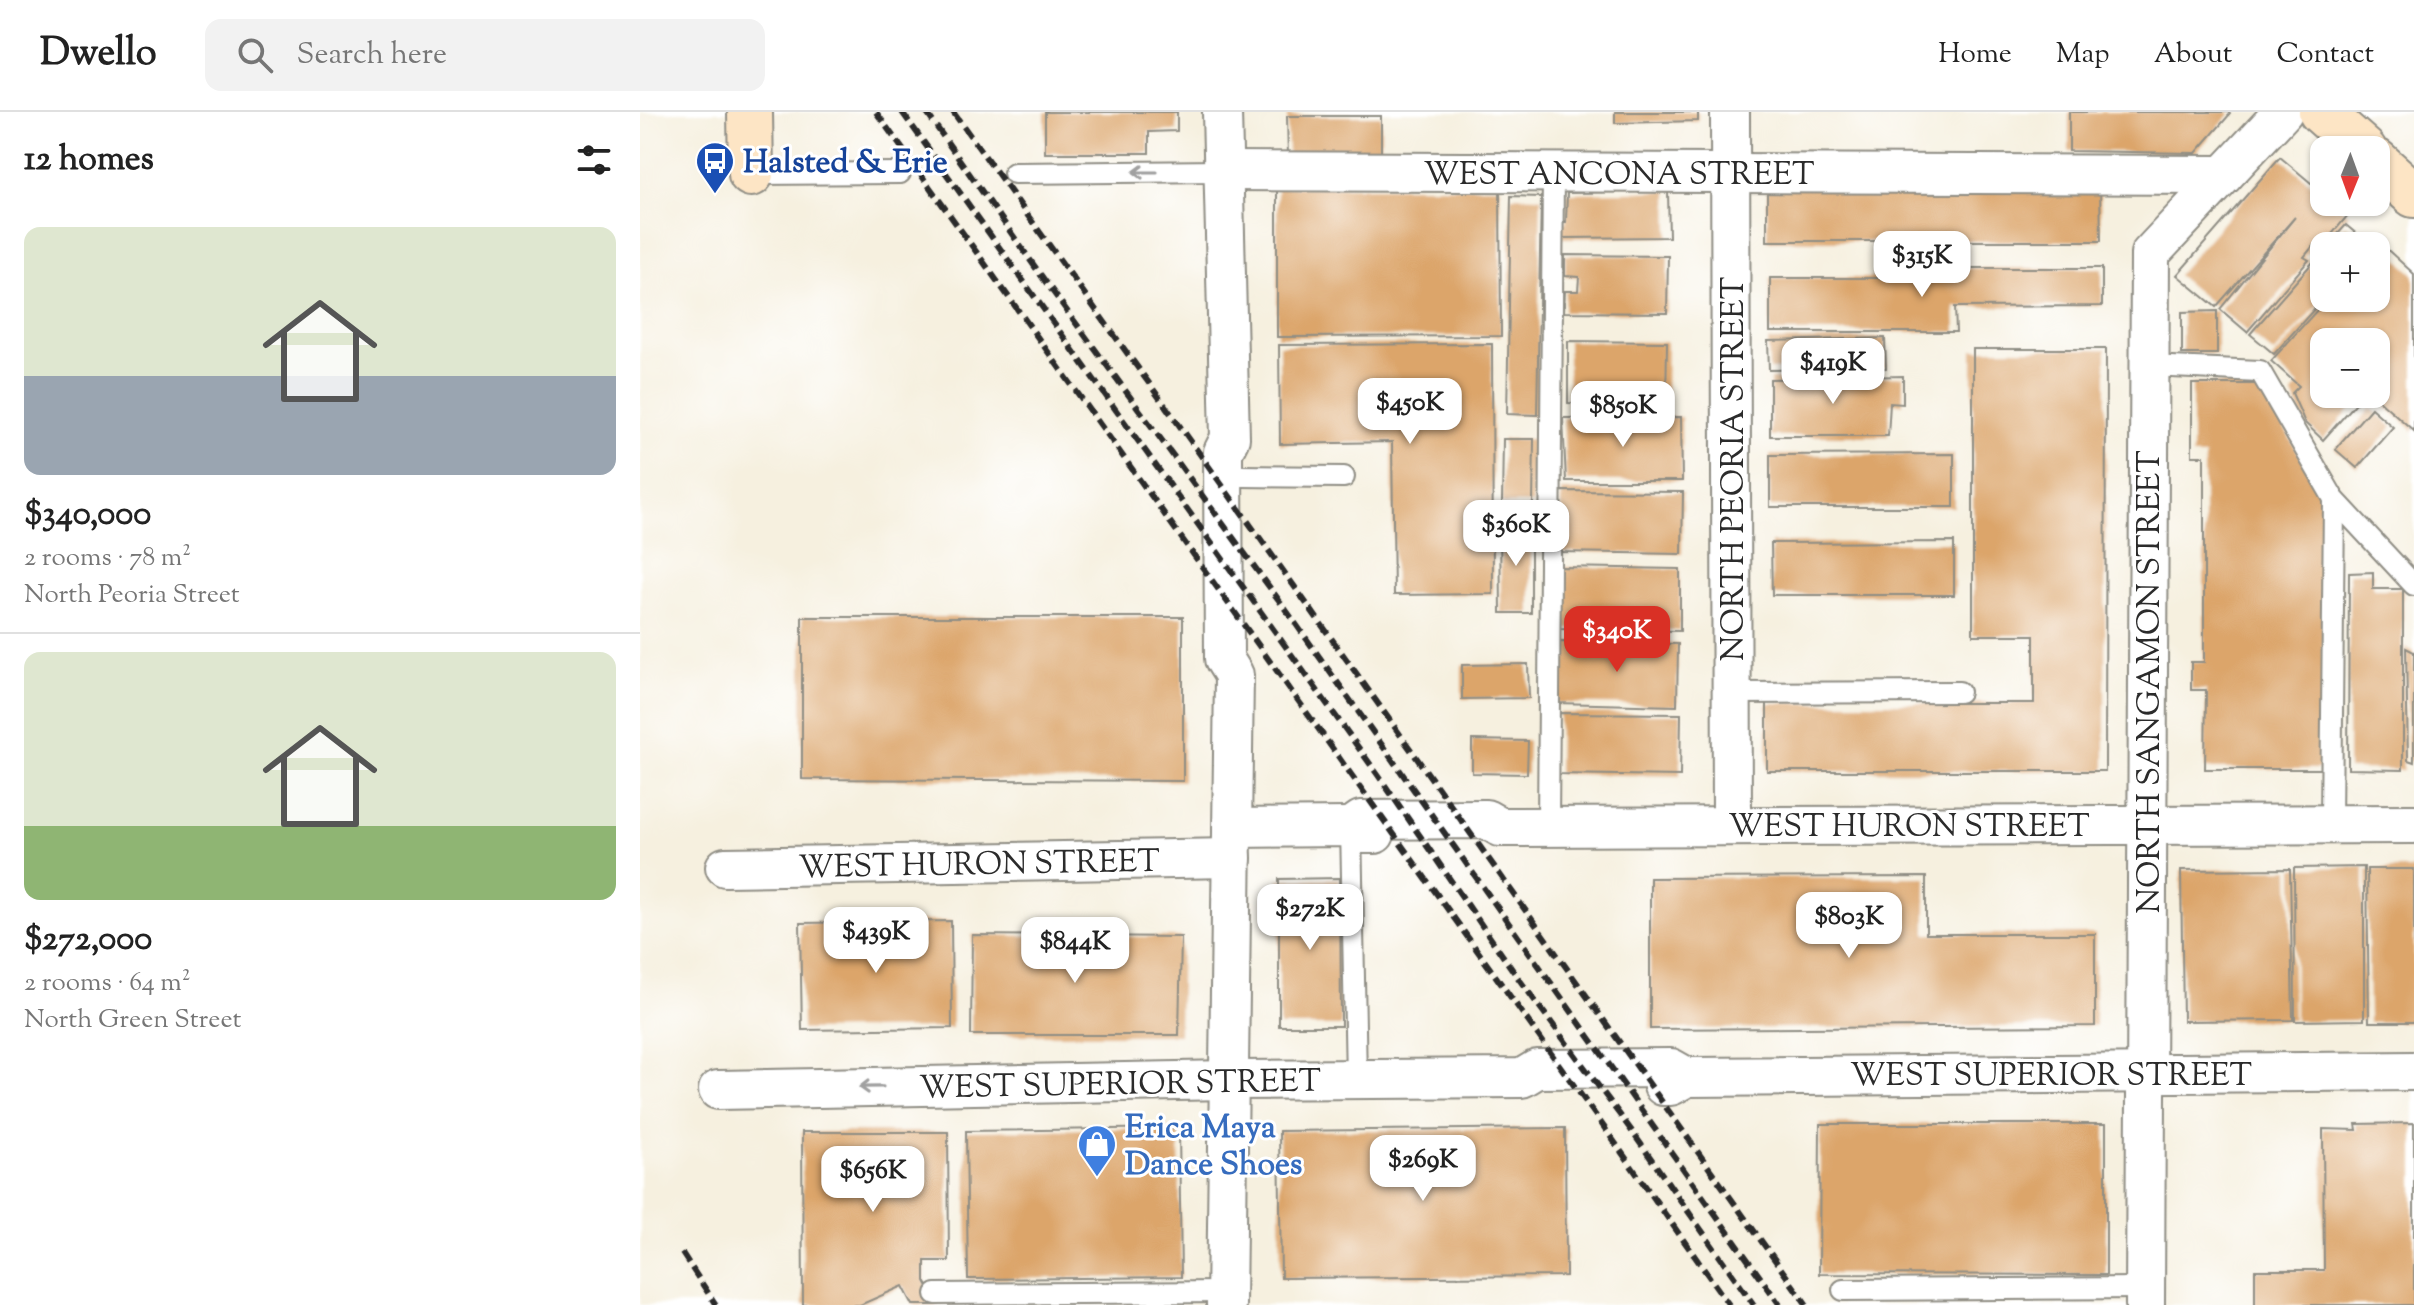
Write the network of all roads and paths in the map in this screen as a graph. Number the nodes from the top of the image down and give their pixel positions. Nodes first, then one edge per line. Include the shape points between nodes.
1 (750, 112) edge
2 (1222, 112) edge
3 (1730, 112) edge
4 (2283, 112) edge
5 (1223, 171) junction
6 (1553, 172) junction
7 (900, 173) dead end
8 (1014, 173) dead end
9 (1731, 173) junction
10 (751, 174) joint
11 (2390, 174) edge
12 (2224, 175) junction
13 (2414, 195) edge
14 (2149, 366) junction
15 (1230, 438) junction
16 (1241, 476) junction
17 (1344, 477) dead end
18 (2334, 499) junction
19 (2414, 585) edge
20 (1234, 675) junction
21 (1959, 692) dead end
22 (1733, 693) junction
23 (2147, 824) junction
24 (2331, 824) junction
25 (2414, 824) edge
26 (1732, 825) junction
27 (1548, 826) junction
28 (1351, 827) junction
29 (1232, 843) junction
30 (725, 867) dead end
31 (2414, 1071) edge
32 (2146, 1073) junction
33 (1356, 1079) junction
34 (1229, 1080) junction
35 (718, 1090) dead end
36 (1843, 1290) dead end
37 (936, 1294) dead end
38 (2145, 1296) edge
39 (1226, 1298) edge

1 - 10 main road
2 - 5 street
3 - 9 street, NORTH PEORIA STREET
4 - 12 street, NORTH SANGAMON STREET
5 - 6 street, WEST ANCONA STREET
5 -> 8 lane, WEST ANCONA STREET
5 - 15 street
6 - 9 street, WEST ANCONA STREET
6 - 27 lane
7 - 10 lane
9 - 12 street, WEST ANCONA STREET
9 - 22 street, NORTH PEORIA STREET
11 - 13 main road
12 - 14 street, NORTH SANGAMON STREET via 2150,254
14 - 18 lane via 2260,371
14 - 23 street, NORTH SANGAMON STREET
15 - 16 street via 1241,452
15 - 20 street via 1223,452 1224,659
16 - 17 lane
16 - 20 street via 1244,661
18 - 19 lane
18 - 24 lane
20 - 29 street
21 - 22 lane
22 - 26 street, NORTH PEORIA STREET
23 - 24 street, WEST HURON STREET
23 - 26 street, WEST HURON STREET
23 - 32 street, NORTH SANGAMON STREET
24 - 25 street, WEST HURON STREET
26 - 27 street, WEST HURON STREET
27 - 28 street, WEST HURON STREET via 1500,827 1487,834 1361,834
28 - 29 street, WEST HURON STREET
28 - 33 lane
29 - 30 street, WEST HURON STREET
29 - 34 street
31 - 32 street, WEST SUPERIOR STREET
32 - 33 street, WEST SUPERIOR STREET via 1687,1077 1671,1086 1581,1087 1537,1087 1522,1078
32 - 38 street, NORTH SANGAMON STREET
33 - 34 street, WEST SUPERIOR STREET
34 -> 35 street, WEST SUPERIOR STREET
34 - 39 street
36 - 38 lane
37 - 39 lane

